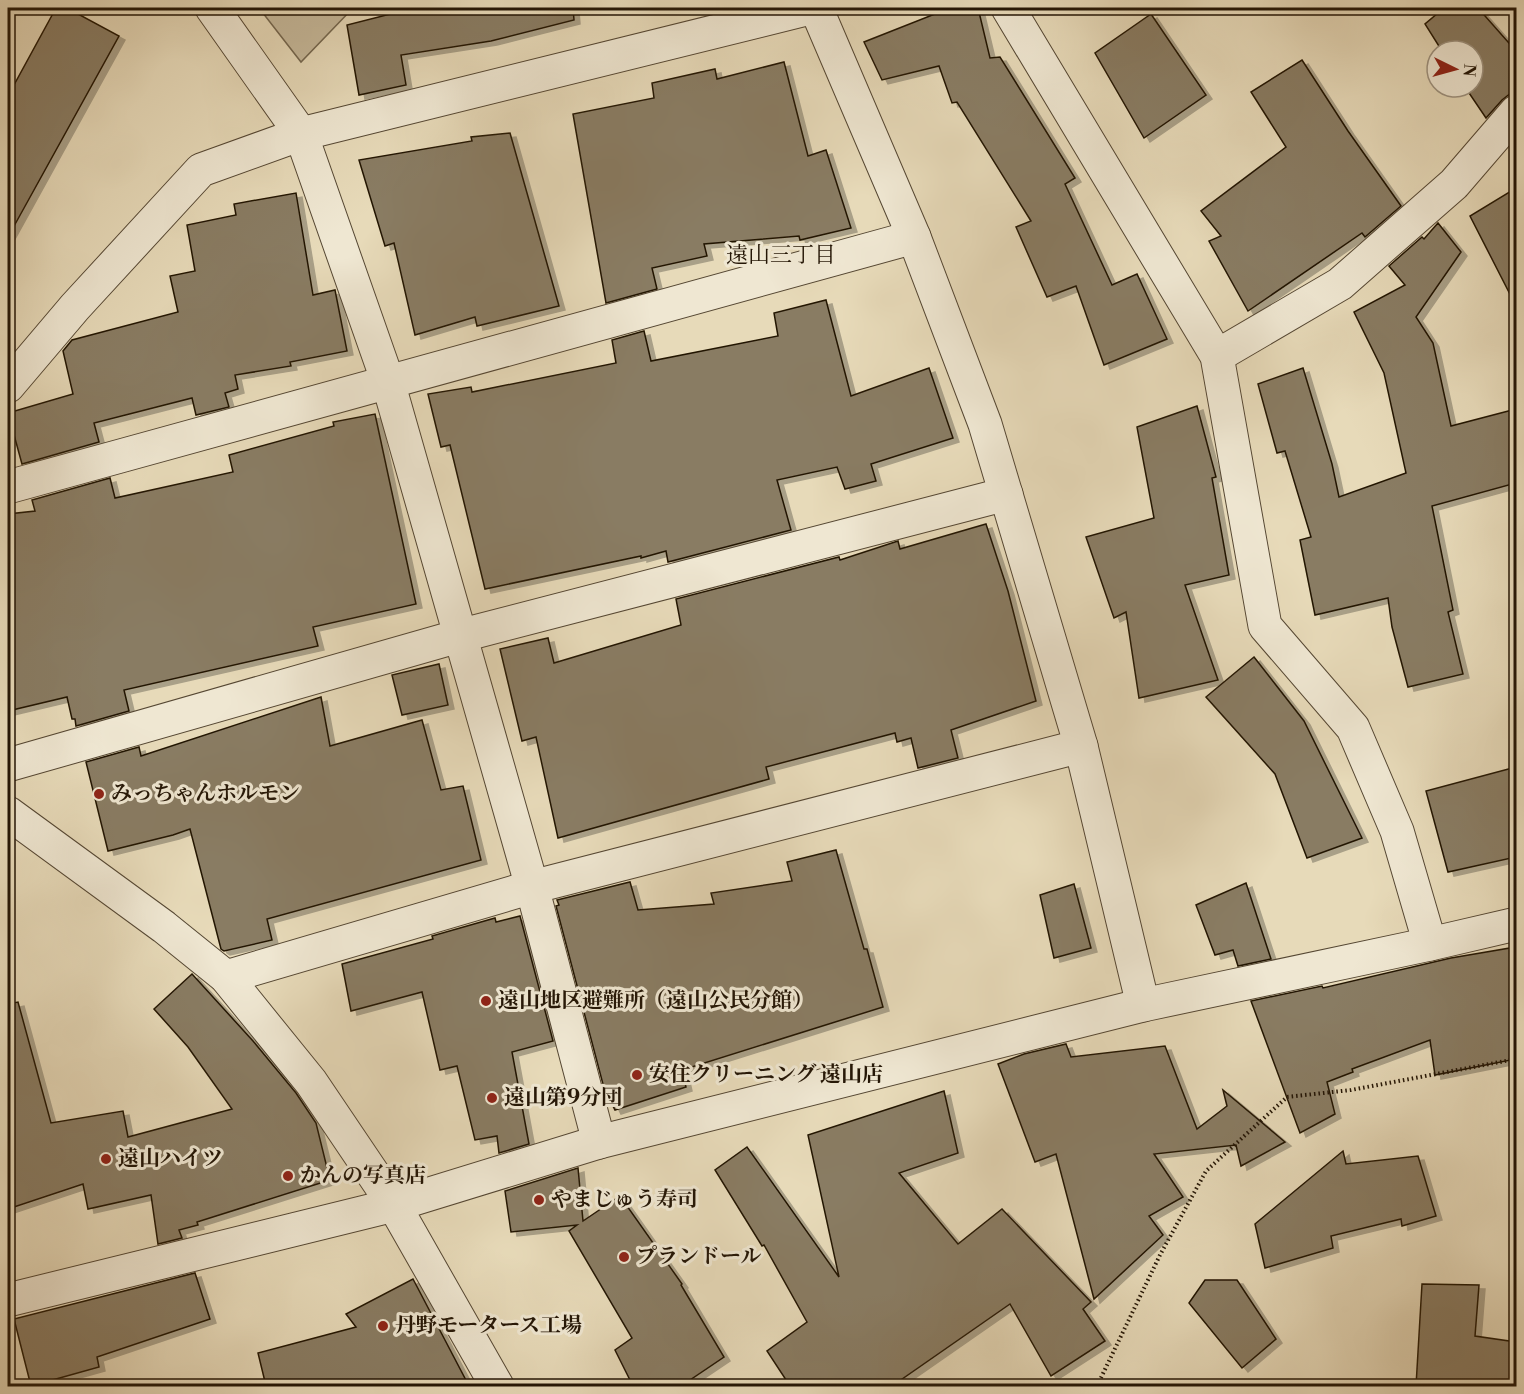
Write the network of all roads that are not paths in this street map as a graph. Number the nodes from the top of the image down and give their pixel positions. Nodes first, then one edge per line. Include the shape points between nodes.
1 (212, 8) edge
2 (810, 8) edge
3 (816, 8) edge
4 (1008, 8) edge
5 (1516, 112) edge
6 (301, 134) junction
7 (914, 237) junction
8 (1217, 357) junction
9 (388, 382) junction
10 (8, 386) edge
11 (8, 487) edge
12 (1006, 494) junction
13 (459, 636) junction
14 (1081, 746) junction
15 (8, 765) edge
16 (8, 813) edge
17 (531, 887) junction
18 (1516, 924) edge
19 (1431, 945) junction
20 (226, 977) junction
21 (1143, 1005) junction
22 (599, 1142) junction
23 (394, 1205) junction
24 (8, 1300) edge
25 (497, 1386) edge

1 - 6 street
2 - 6 street
3 - 7 street
4 - 8 street
5 - 8 street via 1454,184 1340,284
6 - 9 street
6 - 10 street via 201,170
7 - 9 street
7 - 12 street via 985,424
8 - 19 street via 1265,626 1353,728 1397,831
9 - 11 street
9 - 13 street
12 - 13 street
12 - 14 street
13 - 15 street
13 - 17 street
14 - 17 street
14 - 21 street
16 - 20 street
17 - 20 street
17 - 22 street
18 - 19 street
19 - 21 street
20 - 23 street via 311,1082
21 - 22 street
22 - 23 street
23 - 24 street
23 - 25 street

